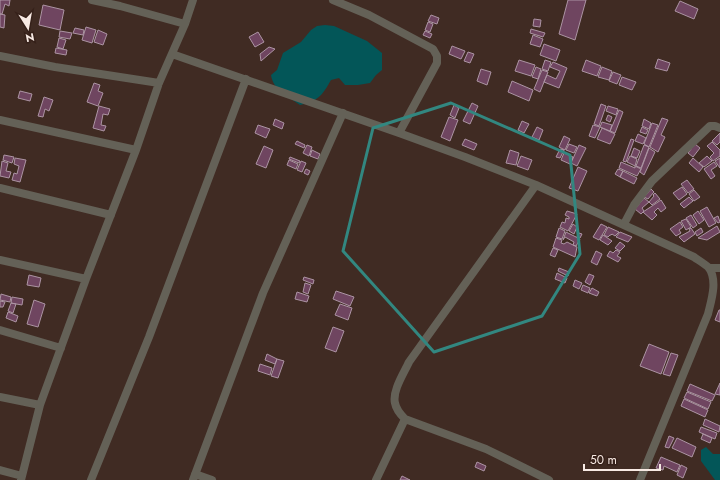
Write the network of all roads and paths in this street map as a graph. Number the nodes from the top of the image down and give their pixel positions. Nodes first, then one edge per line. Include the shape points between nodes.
1 (92, 0) edge
2 (193, 0) edge
3 (333, 0) edge
4 (185, 24) junction
5 (172, 54) junction
6 (0, 56) edge
7 (246, 80) junction
8 (159, 83) junction
9 (343, 113) junction
10 (0, 120) edge
11 (720, 128) edge
12 (399, 133) junction
13 (136, 150) junction
14 (536, 185) junction
15 (0, 188) edge
16 (111, 215) junction
17 (624, 224) junction
18 (0, 260) edge
19 (709, 268) junction
20 (720, 268) edge
21 (86, 279) junction
22 (0, 330) edge
23 (61, 348) junction
24 (0, 397) edge
25 (40, 405) junction
26 (405, 419) junction
27 (0, 470) edge
28 (194, 477) edge
29 (22, 478) edge
30 (91, 480) edge
31 (212, 480) edge
32 (376, 480) edge
33 (549, 480) edge
34 (640, 480) edge

1 - 4 street
2 - 4 street
3 - 12 street via 369,15 433,49 437,56 437,63
4 - 5 street
5 - 7 street
5 - 8 street
6 - 8 street
7 - 9 street
7 - 30 street via 149,337
8 - 13 street
9 - 12 street
9 - 28 street via 263,293
10 - 13 street
11 - 17 street via 710,126 652,181
12 - 14 street
13 - 16 street
14 - 17 street
14 - 26 street via 409,362 397,386 394,403
15 - 16 street
16 - 21 street
17 - 19 street via 694,257
18 - 21 street
19 - 20 street
19 - 34 street via 713,280 713,293 708,314
21 - 23 street
22 - 23 street
23 - 25 street
24 - 25 street
25 - 29 street
26 - 32 street
26 - 33 street via 486,449
27 - 29 street
28 - 31 street

